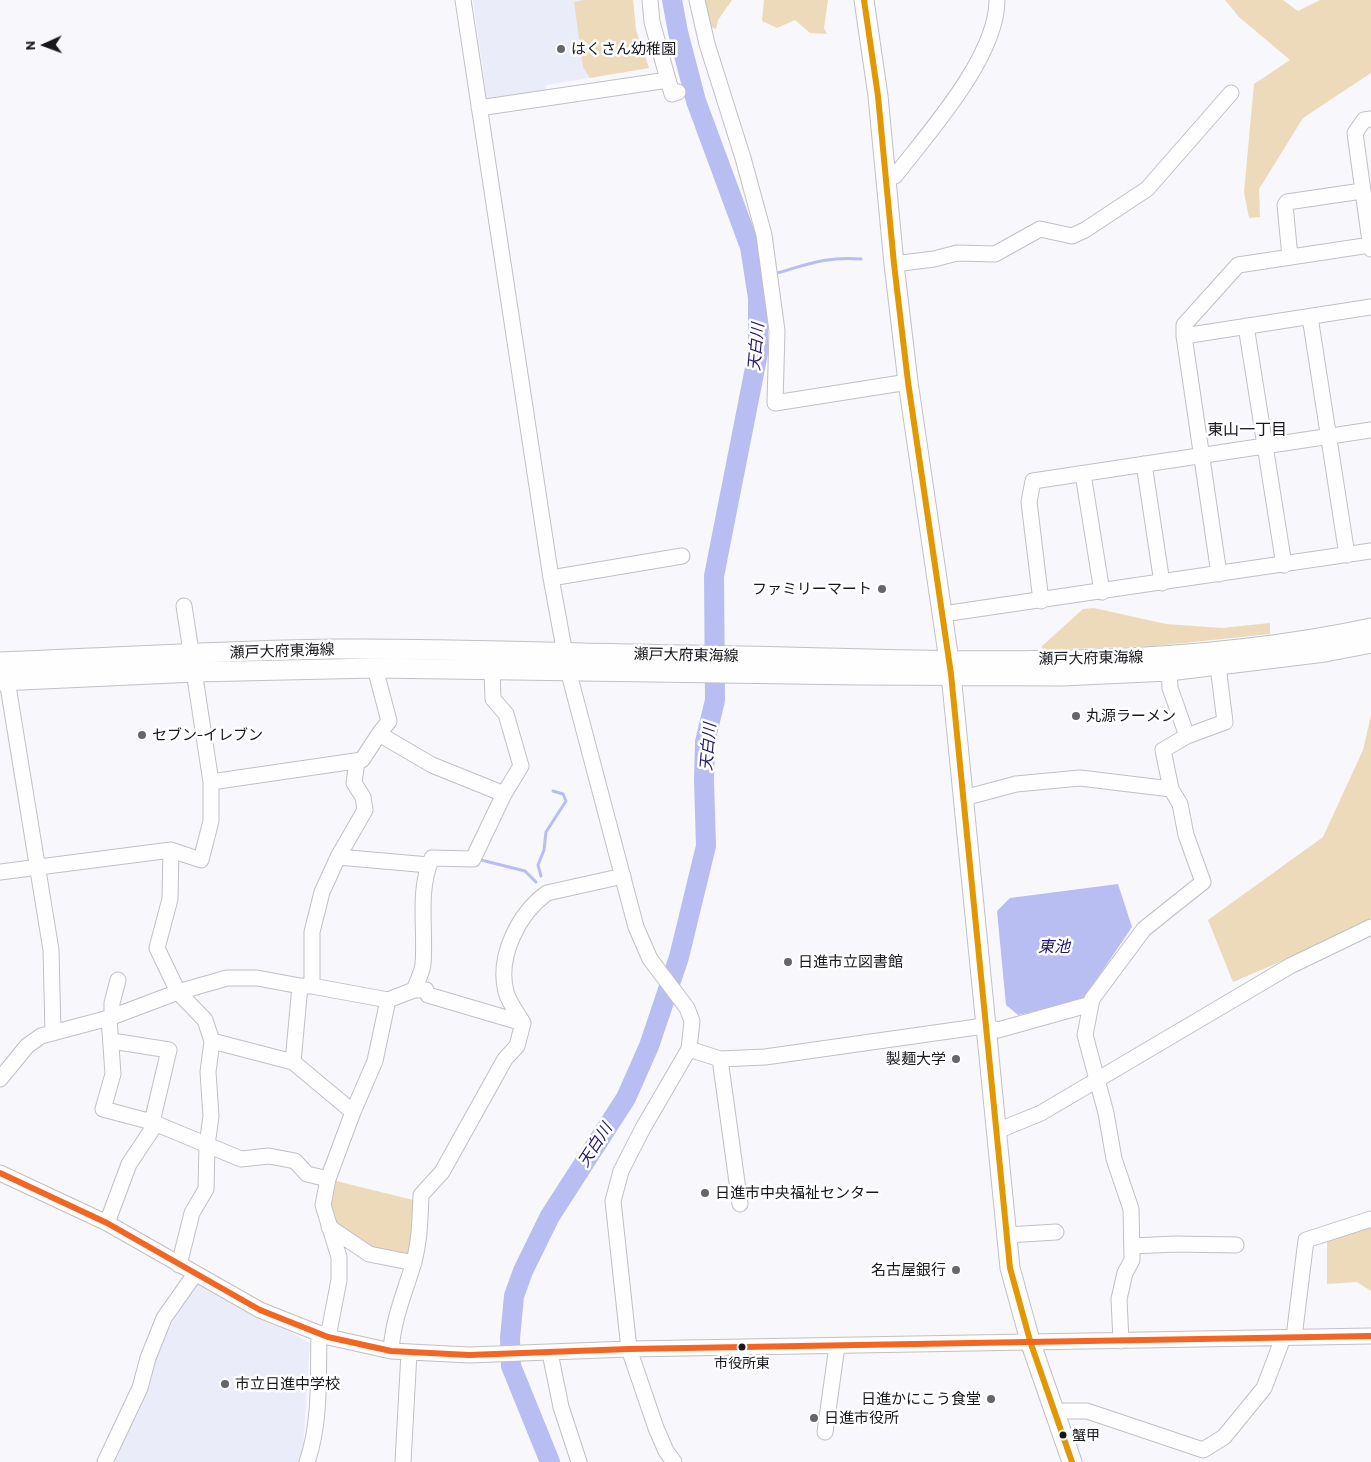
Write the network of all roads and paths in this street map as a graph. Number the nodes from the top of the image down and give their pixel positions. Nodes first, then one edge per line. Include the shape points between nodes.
1 (463, 0) edge
2 (650, 0) edge
3 (697, 0) edge
4 (864, 0) edge
5 (997, 0) edge
6 (668, 80) junction
7 (678, 92) dead end
8 (1231, 93) dead end
9 (480, 108) junction
10 (1371, 119) edge
11 (887, 178) junction
12 (1365, 185) edge
13 (1371, 245) edge
14 (1371, 249) edge
15 (1290, 257) junction
16 (894, 264) junction
17 (1371, 307) edge
18 (1310, 317) junction
19 (1246, 326) junction
20 (1184, 336) junction
21 (908, 382) junction
22 (1371, 430) edge
23 (1328, 436) junction
24 (1266, 445) junction
25 (1202, 455) junction
26 (1144, 464) junction
27 (1083, 474) junction
28 (1371, 552) edge
29 (1347, 555) junction
30 (682, 556) dead end
31 (1284, 565) junction
32 (1219, 574) junction
33 (551, 578) junction
34 (1162, 583) junction
35 (1102, 592) junction
36 (1041, 601) junction
37 (184, 606) dead end
38 (943, 614) junction
39 (1371, 628) edge
40 (1371, 643) edge
41 (566, 661) junction
42 (0, 662) edge
43 (194, 663) junction
44 (1218, 666) junction
45 (950, 667) junction
46 (375, 668) junction
47 (492, 669) junction
48 (1169, 672) junction
49 (4, 681) edge
50 (380, 734) junction
51 (1187, 736) junction
52 (357, 761) junction
53 (212, 782) junction
54 (1171, 788) junction
55 (504, 794) junction
56 (964, 798) junction
57 (171, 850) junction
58 (338, 857) junction
59 (429, 864) junction
60 (37, 866) junction
61 (0, 872) edge
62 (623, 876) junction
63 (1371, 927) edge
64 (118, 980) dead end
65 (306, 986) junction
66 (414, 990) junction
67 (178, 992) junction
68 (388, 1000) junction
69 (1091, 1004) junction
70 (111, 1017) junction
71 (523, 1023) junction
72 (984, 1026) junction
73 (53, 1032) junction
74 (112, 1041) junction
75 (212, 1041) junction
76 (689, 1049) junction
77 (720, 1059) junction
78 (292, 1062) junction
79 (0, 1079) edge
80 (1096, 1079) junction
81 (353, 1112) junction
82 (153, 1123) junction
83 (997, 1131) junction
84 (207, 1145) junction
85 (0, 1173) edge
86 (328, 1179) junction
87 (740, 1204) dead end
88 (1371, 1219) edge
89 (107, 1223) junction
90 (329, 1227) junction
91 (1056, 1232) dead end
92 (1007, 1235) junction
93 (1236, 1245) dead end
94 (1133, 1246) junction
95 (414, 1263) junction
96 (180, 1265) junction
97 (194, 1274) junction
98 (323, 1335) junction
99 (1371, 1336) edge
100 (1350, 1337) junction
101 (1289, 1338) junction
102 (1121, 1340) junction
103 (1031, 1344) junction
104 (1371, 1344) edge
105 (837, 1346) junction
106 (629, 1350) junction
107 (391, 1351) junction
108 (409, 1353) junction
109 (550, 1353) junction
110 (1054, 1411) junction
111 (825, 1432) dead end
112 (105, 1462) edge
113 (307, 1462) edge
114 (404, 1462) edge
115 (579, 1462) edge
116 (674, 1462) edge
117 (1072, 1462) edge

1 - 9 street
2 - 6 street via 652,22
3 - 21 street via 764,234 778,331 775,403
4 - 11 main road
5 - 11 street via 990,35 958,94 895,176
6 - 7 street via 672,94
6 - 9 street
8 - 16 street via 1147,189 1085,230 1067,236 1040,229 995,254 957,253
9 - 33 street
10 - 12 street via 1364,120 1355,133
11 - 16 main road
12 - 13 street
12 - 15 street via 1287,202
13 - 14 street
13 - 15 street
15 - 20 street via 1238,265 1184,325
16 - 21 main road
17 - 18 street
18 - 19 street
18 - 23 street
19 - 20 street
19 - 24 street
20 - 25 street
21 - 38 main road
22 - 23 street
23 - 24 street
23 - 29 street
24 - 25 street
24 - 31 street
25 - 26 street
25 - 32 street
26 - 27 street
26 - 34 street
27 - 35 street
27 - 36 street via 1033,481 1029,502
28 - 29 street
29 - 31 street
30 - 33 street
31 - 32 street
32 - 34 street
33 - 41 street
34 - 35 street
35 - 36 street
36 - 38 street
37 - 43 street
38 - 45 main road
39 - 45 main road, 瀬戸大府東海線 via 1326,638 1174,656
40 - 44 main road, 瀬戸大府東海線
41 - 43 main road, 瀬戸大府東海線 via 338,649
41 - 45 main road, 瀬戸大府東海線
41 - 47 main road, 瀬戸大府東海線
41 - 62 street
42 - 43 main road, 瀬戸大府東海線
43 - 46 main road, 瀬戸大府東海線
43 - 49 main road, 瀬戸大府東海線
43 - 53 street
44 - 48 main road, 瀬戸大府東海線
44 - 51 street via 1224,722
45 - 48 main road, 瀬戸大府東海線 via 1062,676
45 - 56 main road
46 - 47 main road, 瀬戸大府東海線
46 - 50 street via 389,721
47 - 55 street via 493,699 506,714 521,766
48 - 51 street via 1170,688
49 - 60 street
50 - 52 street via 362,760
50 - 55 street via 432,765
51 - 54 street via 1163,750
52 - 53 street
52 - 58 street via 354,783 363,797 366,810
53 - 57 street via 211,821 202,860
54 - 56 street via 1080,778 1016,784
54 - 69 street via 1180,804 1186,835 1203,882 1144,929
55 - 59 street via 473,859 432,858
56 - 72 main road
57 - 60 street
57 - 67 street via 170,899 157,948
58 - 59 street
58 - 65 street via 322,892 312,932
59 - 66 street via 422,908 423,966
60 - 61 street
60 - 73 street via 51,950
62 - 71 street via 547,893 518,927 504,960 506,993
62 - 76 street via 636,927 650,959 687,1008 692,1021
63 - 80 street via 1290,966
64 - 70 street
65 - 67 street via 256,978 227,978
65 - 68 street
65 - 78 street
66 - 68 street
66 - 71 street via 426,990 428,995
67 - 70 street
67 - 75 street via 205,1020
68 - 81 street via 375,1062
69 - 72 street via 998,1030
69 - 80 street via 1085,1035
70 - 73 street
70 - 74 street
71 - 95 street via 517,1046 506,1059 442,1172 420,1195 420,1230
72 - 77 street via 765,1057
72 - 83 main road
73 - 79 street via 28,1046
74 - 82 street via 113,1074 103,1109
74 - 82 street via 169,1050
75 - 78 street
75 - 84 street via 208,1072 211,1116
76 - 77 street
76 - 106 street via 625,1163 613,1201
77 - 87 street
78 - 81 street
80 - 83 street via 1041,1113
80 - 94 street via 1114,1159 1131,1209
81 - 86 street
82 - 84 street
82 - 89 street via 129,1164
83 - 92 main road
84 - 86 street via 241,1159 269,1156 295,1161 308,1174
84 - 96 street via 206,1189 192,1213
85 - 89 street
86 - 90 street via 324,1205
88 - 101 street via 1306,1240
89 - 96 street
90 - 95 street via 369,1254
90 - 98 street via 339,1257 339,1280
91 - 92 street
92 - 103 main road via 1010,1268
93 - 94 street
94 - 102 street via 1132,1260 1125,1273 1119,1299
95 - 107 street via 393,1326
96 - 97 street
97 - 98 street via 260,1310
97 - 112 street via 164,1318 140,1388
98 - 107 street
98 - 113 street via 317,1408
99 - 100 street
100 - 101 street
100 - 104 street
101 - 102 street
101 - 110 street via 1264,1388 1224,1437 1204,1450 1087,1411
102 - 103 street
103 - 105 street
103 - 110 main road
105 - 106 street
105 - 111 street
106 - 109 street
106 - 116 street via 656,1428
107 - 108 street
108 - 109 street
108 - 114 street
109 - 115 street via 561,1407
110 - 117 main road

